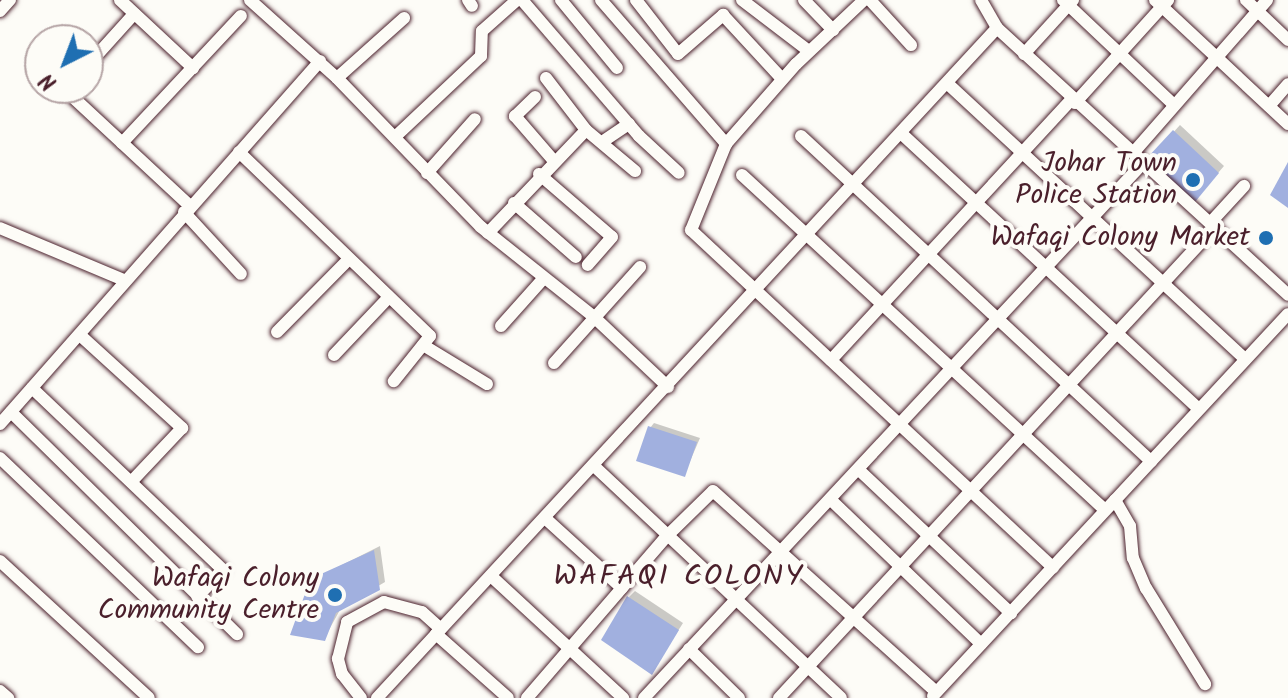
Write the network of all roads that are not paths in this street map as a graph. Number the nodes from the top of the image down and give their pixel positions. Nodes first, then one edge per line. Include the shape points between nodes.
1 (10, 0) edge
2 (120, 0) edge
3 (250, 0) edge
4 (520, 0) edge
5 (561, 0) edge
6 (601, 0) edge
7 (636, 0) edge
8 (742, 0) edge
9 (804, 0) edge
10 (864, 0) edge
11 (870, 0) edge
12 (981, 0) edge
13 (1246, 0) edge
14 (1267, 0) edge
15 (1068, 2) edge
16 (1162, 2) edge
17 (0, 11) edge
18 (1258, 11) junction
19 (134, 14) junction
20 (241, 16) dead end
21 (404, 18) dead end
22 (997, 28) junction
23 (833, 30) junction
24 (1288, 40) edge
25 (911, 45) dead end
26 (104, 47) edge
27 (809, 51) junction
28 (1024, 54) junction
29 (1120, 55) junction
30 (1216, 57) junction
31 (320, 61) junction
32 (193, 68) junction
33 (617, 68) dead end
34 (337, 78) junction
35 (546, 78) dead end
36 (782, 79) junction
37 (948, 84) junction
38 (1288, 84) edge
39 (535, 97) dead end
40 (1074, 101) junction
41 (81, 104) edge
42 (1173, 104) junction
43 (1269, 106) junction
44 (475, 119) dead end
45 (629, 124) junction
46 (1288, 124) edge
47 (586, 130) junction
48 (903, 135) junction
49 (396, 136) junction
50 (801, 136) dead end
51 (605, 140) junction
52 (122, 143) junction
53 (726, 144) junction
54 (239, 152) junction
55 (1134, 152) junction
56 (1022, 153) junction
57 (554, 161) junction
58 (1144, 162) junction
59 (635, 171) dead end
60 (427, 173) junction
61 (679, 173) dead end
62 (539, 174) junction
63 (742, 175) dead end
64 (1244, 186) dead end
65 (854, 188) junction
66 (514, 203) junction
67 (975, 204) junction
68 (187, 209) junction
69 (1094, 219) junction
70 (1214, 224) junction
71 (0, 228) edge
72 (488, 233) junction
73 (808, 236) junction
74 (928, 256) junction
75 (576, 257) dead end
76 (347, 261) junction
77 (588, 265) dead end
78 (640, 267) dead end
79 (1047, 269) junction
80 (241, 274) dead end
81 (543, 279) junction
82 (124, 280) junction
83 (1163, 283) junction
84 (758, 291) junction
85 (1288, 295) edge
86 (388, 298) junction
87 (882, 305) junction
88 (1288, 314) edge
89 (594, 317) junction
90 (1000, 321) junction
91 (501, 326) dead end
92 (1283, 329) edge
93 (277, 332) dead end
94 (1117, 334) junction
95 (81, 336) junction
96 (423, 345) junction
97 (334, 355) dead end
98 (1245, 359) junction
99 (831, 360) junction
100 (554, 363) dead end
101 (953, 370) junction
102 (394, 381) dead end
103 (487, 384) dead end
104 (1070, 385) junction
105 (668, 387) junction
106 (32, 388) junction
107 (1199, 409) junction
108 (11, 412) junction
109 (0, 424) edge
110 (902, 425) junction
111 (1023, 435) junction
112 (0, 458) edge
113 (1151, 461) junction
114 (593, 465) junction
115 (859, 470) junction
116 (131, 482) junction
117 (973, 492) junction
118 (831, 500) junction
119 (1110, 505) junction
120 (545, 518) junction
121 (667, 536) junction
122 (931, 536) junction
123 (784, 550) junction
124 (0, 561) edge
125 (901, 568) junction
126 (1053, 568) junction
127 (491, 576) junction
128 (622, 588) junction
129 (197, 597) junction
130 (735, 601) junction
131 (1011, 613) junction
132 (856, 617) junction
133 (438, 631) junction
134 (237, 634) dead end
135 (981, 644) junction
136 (198, 647) dead end
137 (570, 649) junction
138 (689, 649) junction
139 (808, 667) junction
140 (1205, 684) dead end
141 (0, 691) edge
142 (933, 695) edge
143 (379, 697) edge
144 (8, 698) edge
145 (149, 698) edge
146 (361, 698) edge
147 (508, 698) edge
148 (527, 698) edge
149 (623, 698) edge
150 (644, 698) edge
151 (739, 698) edge
152 (779, 698) edge
153 (841, 698) edge

1 - 17 street
2 - 19 street
3 - 31 street
4 - 45 street
4 - 49 street via 482,31 481,56
5 - 33 street
6 - 53 street
7 - 36 street via 678,54 723,15
8 - 27 street
9 - 23 street
10 - 23 street
11 - 25 street
12 - 22 street
13 - 18 street
14 - 18 street
15 - 28 street
15 - 29 street
16 - 29 street
16 - 30 street
18 - 24 street
18 - 30 street
19 - 26 street
19 - 32 street
20 - 32 street
21 - 34 street
22 - 28 street
22 - 37 street
23 - 27 street
27 - 36 street
28 - 40 street
29 - 40 street
29 - 42 street
30 - 42 street
30 - 43 street
31 - 34 street
31 - 54 street
32 - 52 street
34 - 49 street
35 - 47 street
36 - 53 street
37 - 48 street
37 - 56 street
38 - 43 street
39 - 57 street via 515,116
40 - 55 street
40 - 56 street
41 - 52 street
42 - 55 street
43 - 46 street
44 - 60 street
45 - 51 street
45 - 61 street
47 - 51 street
47 - 57 street
48 - 65 street
48 - 67 street
49 - 60 street
50 - 65 street
51 - 59 street
52 - 68 street
53 - 84 street via 691,230
54 - 68 street
54 - 76 street
55 - 58 street
56 - 67 street
56 - 69 street
57 - 62 street
58 - 69 street
58 - 70 street
60 - 72 street
62 - 66 street
62 - 77 street via 612,237
63 - 73 street
64 - 70 street
65 - 73 street
65 - 74 street
66 - 72 street
66 - 75 street
67 - 74 street
67 - 79 street
68 - 80 street
68 - 82 street
69 - 79 street
69 - 83 street
70 - 83 street
70 - 85 street
71 - 82 street
72 - 81 street
73 - 84 street
73 - 87 street
74 - 87 street
74 - 90 street
76 - 86 street
76 - 93 street
78 - 89 street
79 - 90 street
79 - 94 street
81 - 89 street
81 - 91 street
82 - 95 street via 120,293
83 - 94 street
83 - 98 street
84 - 99 street
84 - 105 street
86 - 96 street via 430,336
86 - 97 street
87 - 99 street
87 - 101 street
88 - 92 street
89 - 100 street
89 - 105 street
90 - 101 street
90 - 104 street
92 - 98 street
94 - 104 street
94 - 107 street
95 - 106 street
95 - 116 street via 182,428
96 - 102 street
96 - 103 street
98 - 107 street
99 - 110 street
101 - 110 street
101 - 111 street
104 - 111 street
104 - 113 street
105 - 114 street
106 - 108 street
106 - 116 street
107 - 113 street
108 - 109 street
108 - 129 street
110 - 115 street
110 - 117 street
111 - 117 street
111 - 119 street
112 - 136 street
113 - 119 street
114 - 120 street
114 - 121 street
115 - 118 street
115 - 122 street
116 - 129 street via 223,570
117 - 122 street
117 - 126 street
118 - 123 street
118 - 125 street
119 - 126 street
119 - 140 street via 1130,526 1133,558 1146,588
120 - 127 street
120 - 128 street
121 - 123 street via 713,491
121 - 128 street
121 - 130 street
122 - 125 street
122 - 131 street
123 - 130 street
123 - 132 street
124 - 145 street
125 - 132 street
125 - 135 street
126 - 131 street
127 - 133 street
127 - 137 street
128 - 137 street
129 - 134 street
130 - 138 street
130 - 139 street
131 - 135 street
132 - 139 street
132 - 142 street
133 - 143 street
133 - 146 street via 422,612 394,603 362,610 347,622 338,659 342,674
133 - 147 street
135 - 142 street
137 - 148 street
137 - 149 street
138 - 150 street
138 - 151 street
139 - 152 street
139 - 153 street
141 - 144 street

